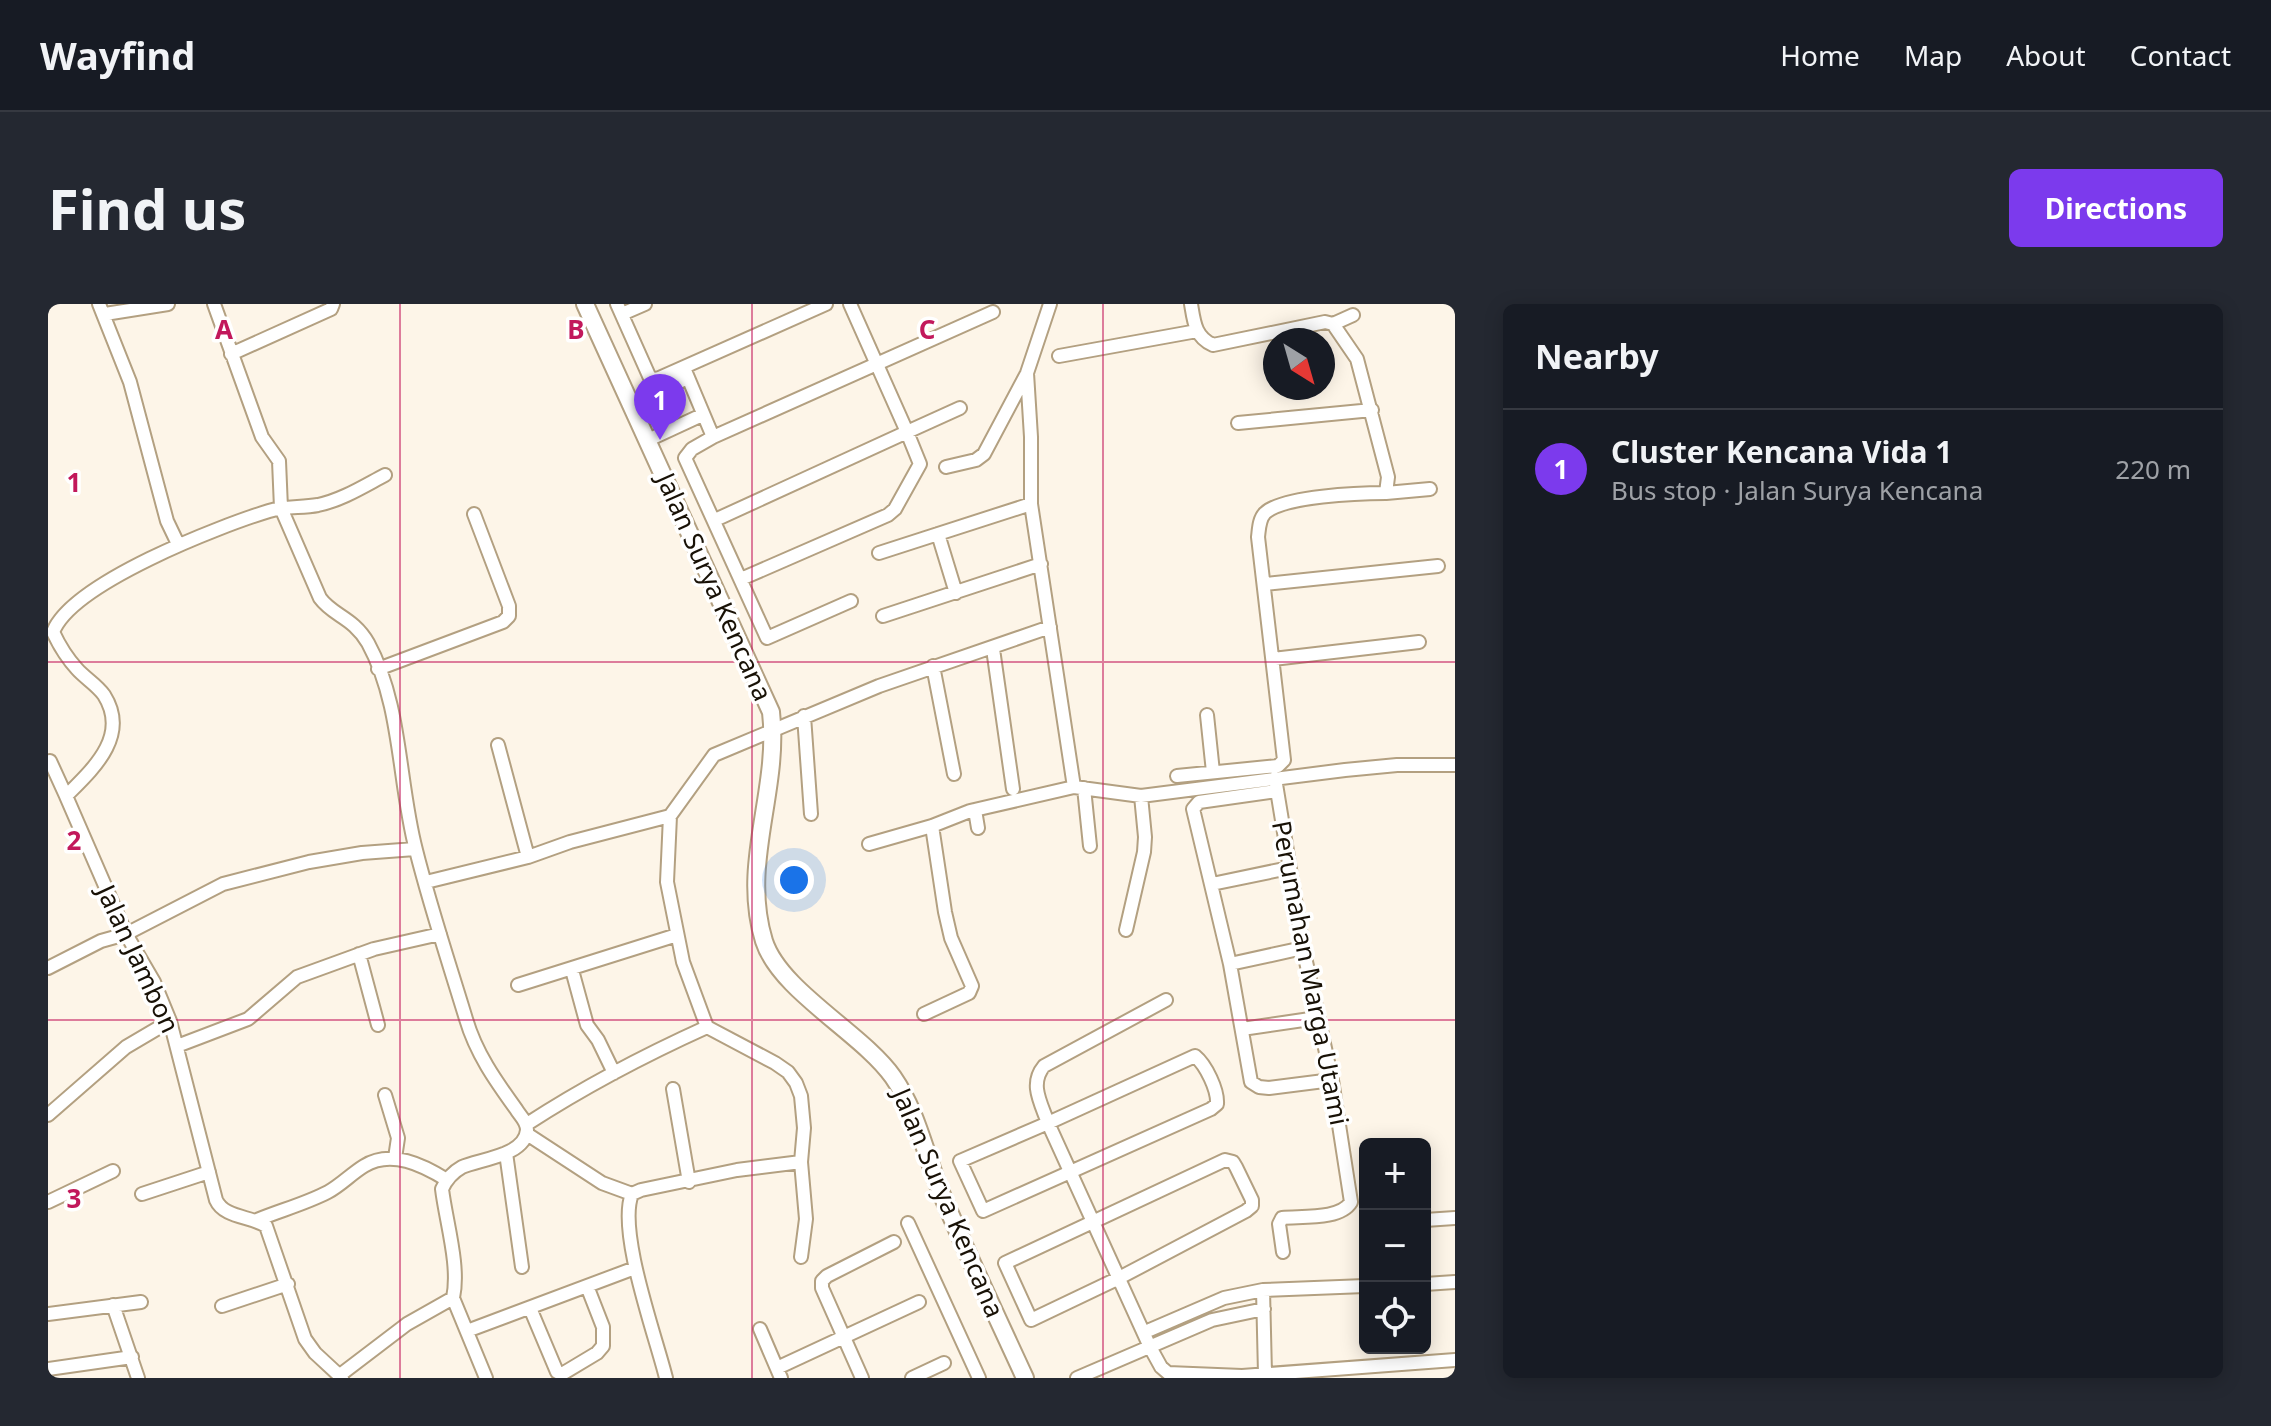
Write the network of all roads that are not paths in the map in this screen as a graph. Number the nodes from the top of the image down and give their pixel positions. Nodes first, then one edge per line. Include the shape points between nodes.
1 (168, 304) edge
2 (214, 304) edge
3 (333, 304) edge
4 (585, 304) edge
5 (645, 304) edge
6 (826, 304) edge
7 (850, 304) edge
8 (1050, 304) edge
9 (1191, 304) edge
10 (102, 309) edge
11 (620, 309) edge
12 (993, 312) dead end
13 (1353, 315) dead end
14 (1333, 324) junction
15 (1197, 331) junction
16 (231, 354) junction
17 (1059, 356) dead end
18 (877, 365) junction
19 (686, 373) junction
20 (1027, 373) junction
21 (631, 403) junction
22 (960, 408) dead end
23 (1372, 410) junction
24 (702, 415) junction
25 (1238, 423) dead end
26 (907, 432) junction
27 (713, 437) junction
28 (648, 440) junction
29 (946, 467) dead end
30 (385, 475) dead end
31 (1430, 489) dead end
32 (1386, 493) junction
33 (1031, 504) junction
34 (281, 508) junction
35 (474, 514) dead end
36 (715, 520) junction
37 (938, 534) junction
38 (178, 544) junction
39 (879, 553) dead end
40 (1041, 564) junction
41 (1438, 566) dead end
42 (741, 579) junction
43 (1265, 584) junction
44 (956, 593) junction
45 (851, 601) dead end
46 (883, 616) dead end
47 (1050, 627) junction
48 (1419, 642) dead end
49 (993, 649) junction
50 (1273, 659) junction
51 (933, 666) junction
52 (378, 669) junction
53 (1207, 715) dead end
54 (804, 716) junction
55 (773, 730) junction
56 (498, 745) dead end
57 (50, 761) edge
58 (1455, 765) edge
59 (1213, 772) junction
60 (954, 774) dead end
61 (1177, 776) dead end
62 (1276, 784) junction
63 (1079, 788) junction
64 (1013, 789) dead end
65 (66, 796) junction
66 (1141, 796) junction
67 (975, 810) junction
68 (811, 814) dead end
69 (670, 816) junction
70 (932, 826) junction
71 (978, 828) dead end
72 (869, 844) dead end
73 (1090, 846) dead end
74 (415, 849) junction
75 (528, 857) junction
76 (1289, 868) junction
77 (426, 882) junction
78 (1212, 884) junction
79 (1126, 930) dead end
80 (126, 934) junction
81 (440, 934) junction
82 (677, 935) junction
83 (1303, 948) junction
84 (359, 954) junction
85 (1230, 964) junction
86 (48, 968) edge
87 (572, 970) junction
88 (518, 985) dead end
89 (1166, 1000) dead end
90 (924, 1014) dead end
91 (1317, 1018) junction
92 (170, 1021) junction
93 (378, 1025) dead end
94 (707, 1027) junction
95 (1242, 1029) junction
96 (177, 1046) junction
97 (614, 1073) junction
98 (1332, 1080) junction
99 (673, 1089) dead end
100 (385, 1095) dead end
101 (48, 1115) edge
102 (1048, 1123) junction
103 (527, 1129) junction
104 (506, 1153) junction
105 (395, 1158) junction
106 (801, 1162) junction
107 (113, 1171) dead end
108 (209, 1172) junction
109 (1069, 1173) junction
110 (447, 1180) junction
111 (689, 1182) junction
112 (142, 1194) dead end
113 (632, 1194) junction
114 (48, 1202) edge
115 (1455, 1218) edge
116 (257, 1220) junction
117 (1431, 1220) edge
118 (908, 1223) dead end
119 (1093, 1223) junction
120 (894, 1242) dead end
121 (1283, 1252) dead end
122 (801, 1257) dead end
123 (522, 1267) dead end
124 (635, 1268) junction
125 (1119, 1278) junction
126 (1455, 1282) edge
127 (288, 1284) junction
128 (1431, 1284) edge
129 (587, 1286) junction
130 (1359, 1286) edge
131 (1263, 1290) junction
132 (453, 1298) junction
133 (141, 1302) dead end
134 (919, 1302) dead end
135 (113, 1305) junction
136 (222, 1306) dead end
137 (530, 1308) junction
138 (1264, 1309) junction
139 (48, 1314) edge
140 (760, 1329) dead end
141 (467, 1331) junction
142 (1145, 1332) junction
143 (844, 1337) junction
144 (1150, 1347) junction
145 (132, 1357) junction
146 (1455, 1360) edge
147 (944, 1363) dead end
148 (48, 1369) edge
149 (779, 1373) edge
150 (1265, 1374) junction
151 (341, 1377) edge
152 (138, 1378) edge
153 (486, 1378) edge
154 (666, 1378) edge
155 (862, 1378) edge
156 (912, 1378) edge
157 (979, 1378) edge
158 (1025, 1378) edge
159 (1077, 1378) edge

1 - 10 street
2 - 16 street
3 - 16 street via 314,319
4 - 21 street, Jalan Surya Kencana
5 - 11 street
6 - 19 street
7 - 18 street
8 - 20 street
9 - 15 street
10 - 38 street via 130,382 167,521
11 - 19 street via 650,378
12 - 18 street
13 - 14 street
14 - 15 street via 1213,345
14 - 23 street via 1357,359
15 - 17 street
16 - 34 street via 262,437 279,461
18 - 26 street
18 - 27 street
19 - 21 street
19 - 24 street
20 - 29 street via 984,454
20 - 33 street
21 - 28 street, Jalan Surya Kencana
22 - 26 street
23 - 25 street
23 - 32 street via 1388,477
24 - 27 street
24 - 28 street
26 - 36 street
26 - 42 street via 920,464 895,509
27 - 36 street via 685,458
28 - 55 street, Jalan Surya Kencana via 760,686
30 - 34 street via 320,505
31 - 32 street
32 - 43 street via 1308,499 1264,514 1258,537
33 - 37 street
33 - 40 street
34 - 38 street
34 - 52 street via 320,598 351,620
35 - 52 street via 509,616
36 - 42 street
37 - 39 street
37 - 44 street
38 - 65 street via 100,587 56,623 58,644 104,695 115,726 107,749
40 - 44 street
40 - 47 street
41 - 43 street
42 - 45 street via 767,638
43 - 50 street
44 - 46 street
47 - 49 street
47 - 63 street
48 - 50 street
49 - 51 street
49 - 64 street
50 - 59 street via 1284,760 1278,766
51 - 54 street
51 - 60 street
52 - 74 street via 392,708
53 - 59 street
54 - 55 street
54 - 68 street
55 - 69 street via 714,755
55 - 158 street, Jalan Surya Kencana via 755,879 755,909 765,945 787,978 891,1074 908,1099 942,1194
56 - 75 street
57 - 65 street, Jalan Jambon
58 - 62 street via 1397,765
59 - 61 street
62 - 66 street
62 - 76 street, Perumahan Marga Utami
62 - 78 street via 1199,802 1193,809
63 - 66 street
63 - 67 street
63 - 73 street
65 - 80 street, Jalan Jambon
66 - 79 street via 1144,852
67 - 70 street
67 - 71 street
69 - 75 street
69 - 82 street via 667,882
70 - 72 street
70 - 90 street via 951,938 972,986 969,993
74 - 77 street
74 - 80 street via 262,872 196,896
75 - 77 street
76 - 78 street
76 - 83 street, Perumahan Marga Utami
77 - 81 street
78 - 85 street
80 - 86 street
80 - 92 street, Jalan Jambon
81 - 84 street
81 - 103 street via 473,1041
82 - 87 street
82 - 94 street
83 - 85 street
83 - 91 street, Perumahan Marga Utami
84 - 93 street
84 - 96 street via 297,977 248,1019
85 - 95 street
87 - 88 street
87 - 97 street via 587,1025
89 - 102 street via 1044,1066 1035,1086
91 - 95 street
91 - 98 street, Perumahan Marga Utami
92 - 96 street, Jalan Jambon
92 - 101 street via 126,1047
94 - 97 street
94 - 106 street via 788,1072 801,1096
95 - 98 street via 1251,1082 1259,1087
96 - 108 street, Jalan Jambon
97 - 103 street
98 - 121 street, Perumahan Marga Utami via 1351,1202 1336,1213 1282,1218
99 - 111 street
100 - 105 street via 398,1138
102 - 109 street
102 - 109 street via 960,1161 983,1211
102 - 109 street via 1195,1056 1218,1097 1211,1109
103 - 104 street via 522,1142
103 - 113 street via 591,1177
104 - 110 street via 461,1167
104 - 123 street
105 - 110 street via 421,1164
105 - 116 street via 367,1164 309,1202
106 - 111 street
106 - 122 street via 806,1219
107 - 114 street
108 - 112 street
108 - 116 street, Jalan Jambon via 219,1207
109 - 119 street
110 - 132 street via 442,1189
111 - 113 street
113 - 124 street via 628,1215
115 - 117 street
116 - 127 street via 266,1226
118 - 157 street
119 - 125 street
119 - 125 street via 1005,1263 1031,1320
119 - 125 street via 1225,1160 1233,1162 1242,1178 1252,1200 1246,1211
120 - 143 street via 822,1281
124 - 129 street
124 - 154 street
125 - 142 street
126 - 128 street
127 - 136 street
127 - 151 street via 305,1339
129 - 137 street
129 - 137 street via 603,1327 603,1346 562,1374
130 - 131 street
131 - 138 street
131 - 142 street via 1224,1298
132 - 141 street
132 - 151 street via 407,1324
133 - 135 street
134 - 143 street
135 - 139 street
135 - 145 street
137 - 141 street
138 - 144 street via 1212,1320
138 - 150 street
140 - 149 street
141 - 153 street
142 - 144 street
143 - 149 street
143 - 155 street
144 - 150 street via 1168,1373
144 - 159 street
145 - 148 street
145 - 152 street
146 - 150 street
147 - 156 street

